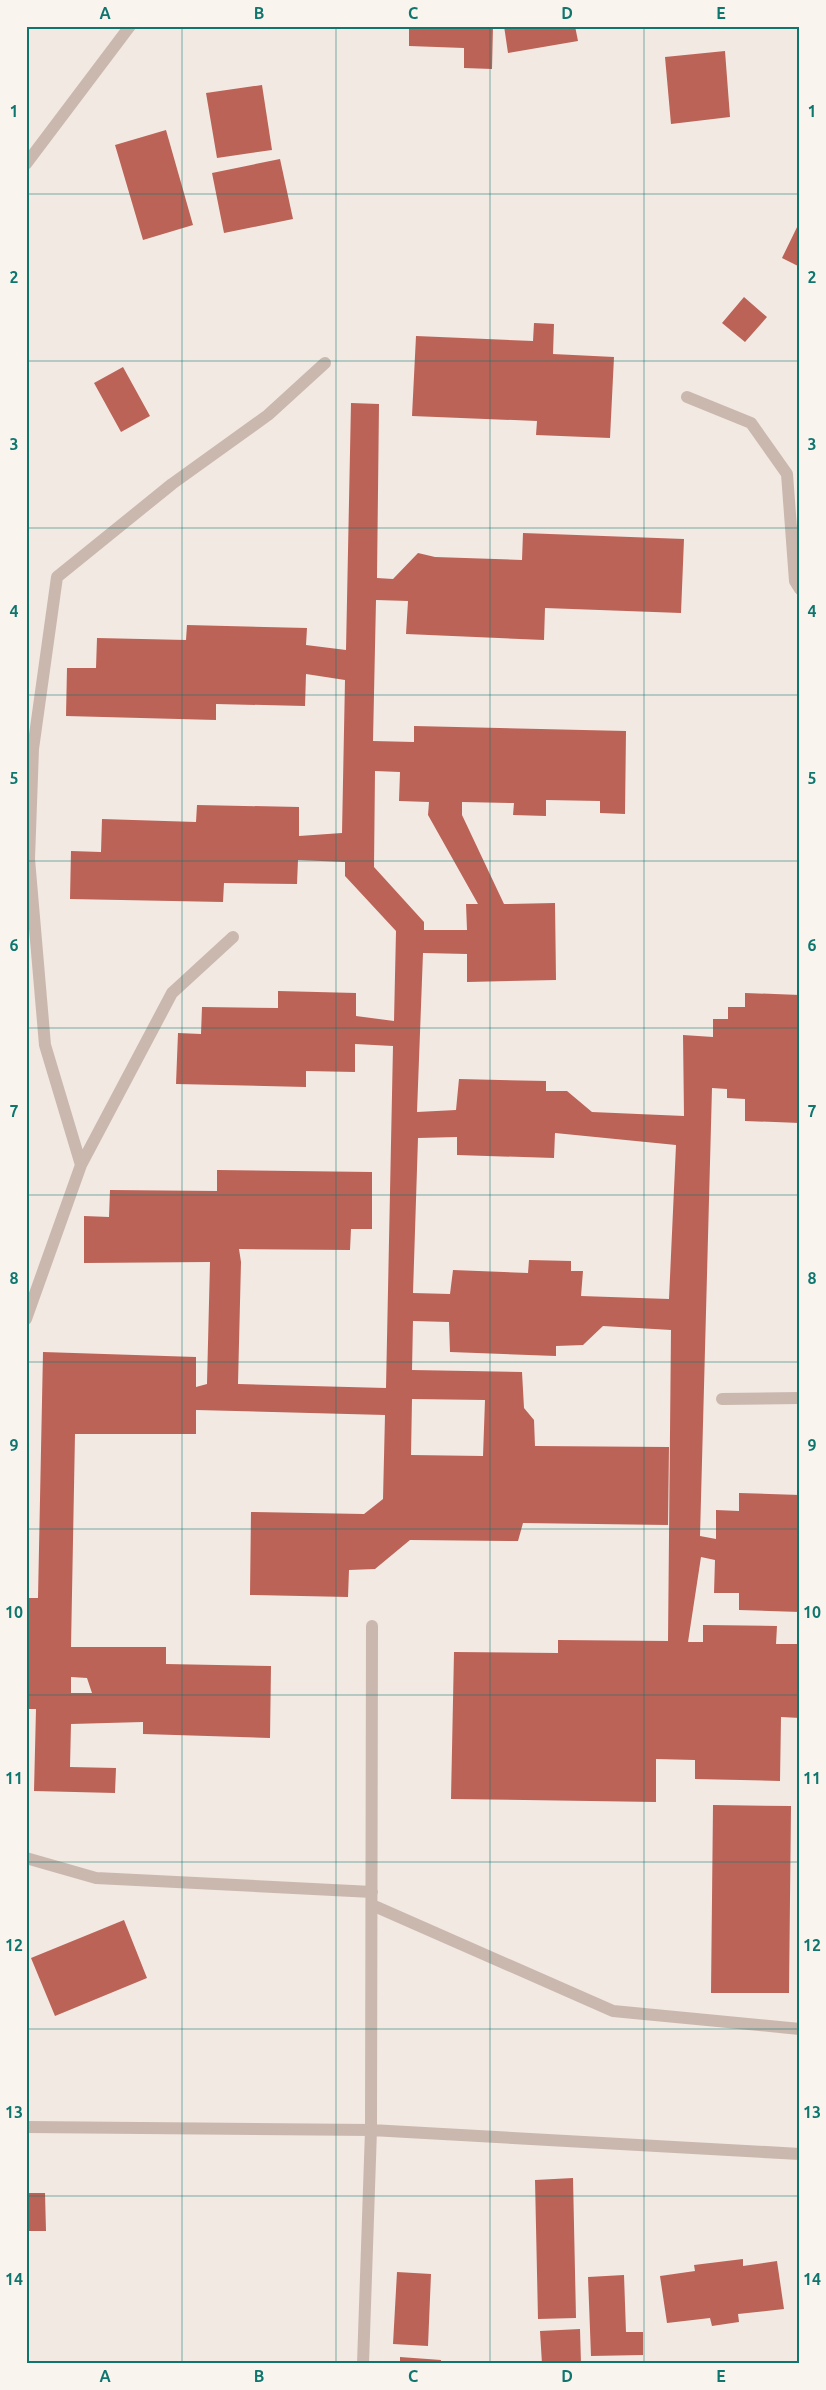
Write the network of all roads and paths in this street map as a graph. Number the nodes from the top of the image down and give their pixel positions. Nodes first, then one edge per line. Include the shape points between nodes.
1 (130, 26) edge
2 (26, 164) edge
3 (325, 363) dead end
4 (687, 397) dead end
5 (800, 589) edge
6 (233, 937) dead end
7 (81, 1165) junction
8 (26, 1319) edge
9 (800, 1398) edge
10 (722, 1399) dead end
11 (372, 1626) dead end
12 (26, 1858) edge
13 (372, 1898) junction
14 (800, 2029) edge
15 (26, 2127) edge
16 (371, 2130) junction
17 (800, 2154) edge
18 (363, 2364) edge

1 - 2 street
3 - 7 street via 268,415 172,484 57,577 33,749 29,859 45,1045
4 - 5 street via 751,423 787,474 795,581
6 - 7 street via 172,993
7 - 8 street
9 - 10 street
11 - 13 street
12 - 13 street via 96,1878
13 - 14 street via 613,2011
13 - 16 street
15 - 16 street
16 - 17 street
16 - 18 street

